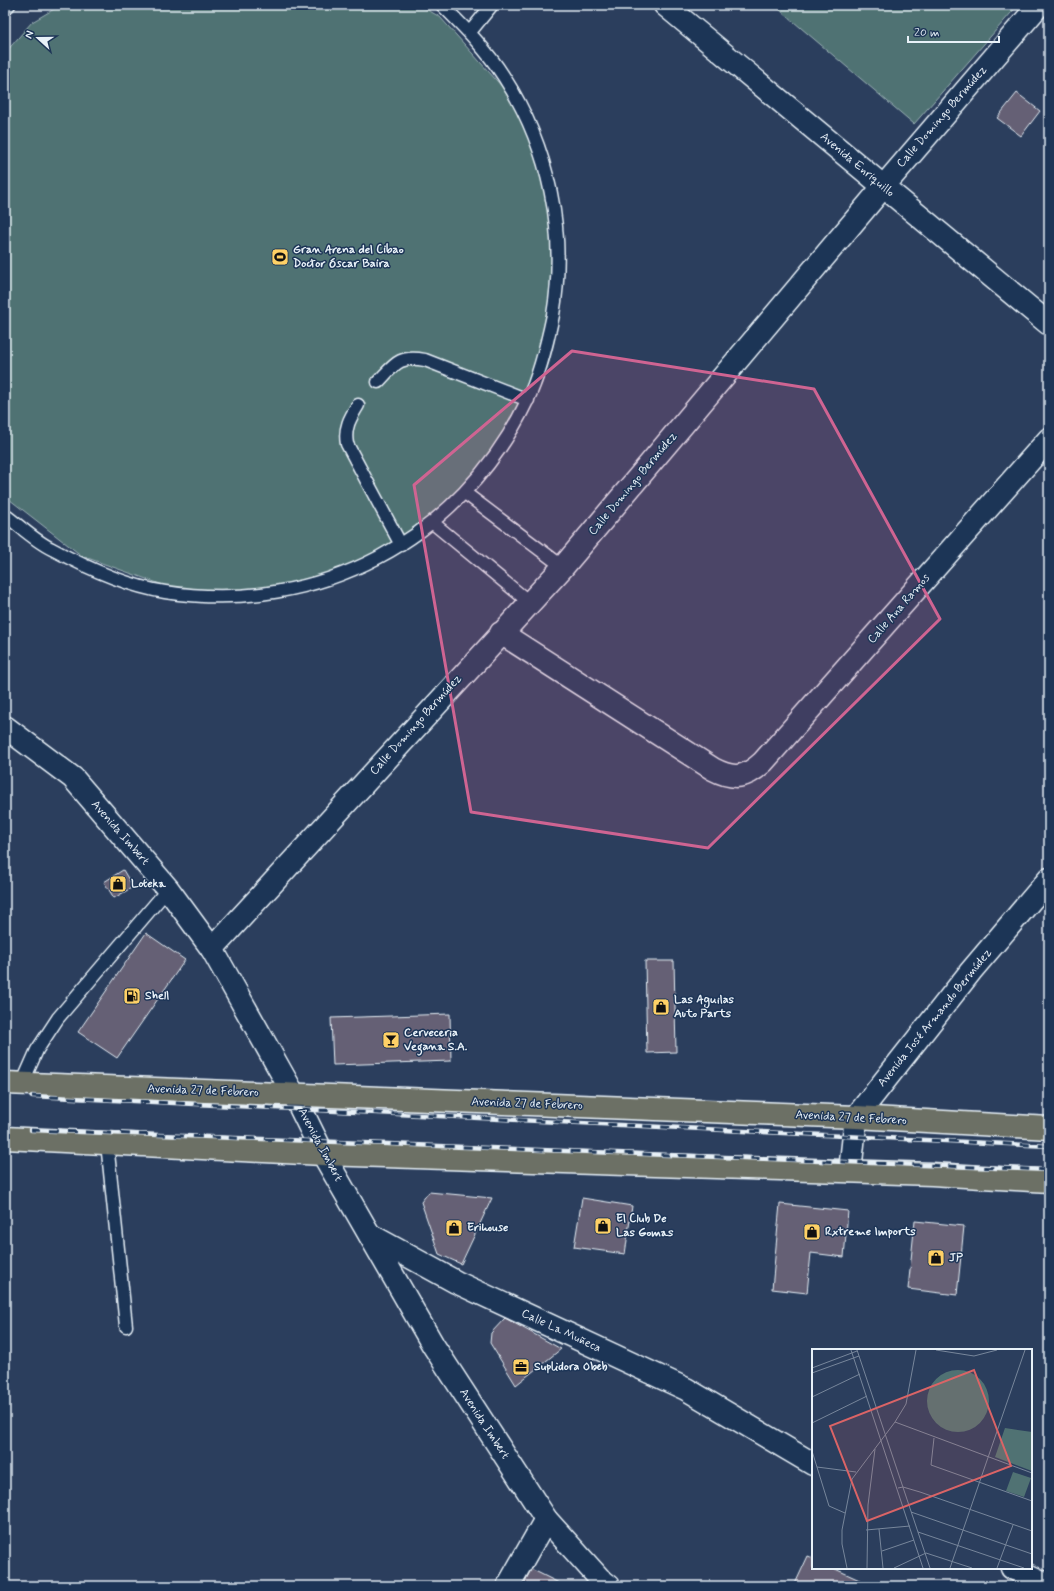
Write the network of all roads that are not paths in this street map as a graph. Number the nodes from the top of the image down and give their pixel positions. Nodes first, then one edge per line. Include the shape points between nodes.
1 (10, 5) edge
2 (442, 5) edge
3 (492, 5) edge
4 (665, 5) edge
5 (1039, 5) edge
6 (5, 9) edge
7 (470, 32) junction
8 (882, 187) junction
9 (1049, 324) edge
10 (378, 382) dead end
11 (528, 400) junction
12 (358, 405) dead end
13 (1049, 439) edge
14 (465, 493) junction
15 (5, 515) edge
16 (432, 523) junction
17 (401, 545) junction
18 (563, 566) junction
19 (529, 602) junction
20 (501, 633) junction
21 (5, 727) edge
22 (1049, 879) edge
23 (168, 889) junction
24 (212, 949) junction
25 (14, 1084) edge
26 (294, 1095) junction
27 (856, 1117) junction
28 (1049, 1128) edge
29 (5, 1138) edge
30 (107, 1143) junction
31 (323, 1154) junction
32 (850, 1171) junction
33 (1049, 1181) edge
34 (370, 1235) junction
35 (126, 1326) dead end
36 (812, 1463) edge
37 (546, 1519) junction
38 (1014, 1569) edge
39 (1049, 1585) edge
40 (508, 1586) edge
41 (609, 1586) edge

1 - 6 lane
2 - 7 lane
3 - 7 lane
4 - 8 street, Avenida Enriquillo
5 - 8 street, Calle Domingo Bermúdez
7 - 11 lane via 504,76 531,126 549,179 558,235 557,291 547,346
8 - 9 street, Avenida Enriquillo
8 - 18 street, Calle Domingo Bermúdez
10 - 11 lane via 396,362 415,358
11 - 14 lane via 500,449
12 - 17 lane via 347,426 347,444
13 - 20 street, Calle Ana Ramos via 763,762 745,775 723,774 713,769
14 - 16 lane
14 - 18 lane
15 - 17 lane via 49,548 110,577 164,592 220,597 276,593 326,580 374,561
16 - 17 lane
16 - 19 lane
18 - 19 street, Calle Domingo Bermúdez
19 - 20 street, Calle Domingo Bermúdez
20 - 24 street, Calle Domingo Bermúdez
21 - 23 street, Avenida Imbert via 73,778
22 - 27 street, Avenida José Armando Bermúdez via 971,971
23 - 24 street, Avenida Imbert
23 - 25 lane via 58,1018
24 - 26 street, Avenida Imbert
25 - 26 main road, Avenida 27 de Febrero
26 - 27 main road, Avenida 27 de Febrero
26 - 31 street, Avenida Imbert
27 - 28 main road, Avenida 27 de Febrero
27 - 32 street
29 - 30 main road
30 - 31 main road
30 - 35 lane
31 - 32 main road
31 - 34 street, Avenida Imbert
32 - 33 main road
34 - 36 street, Calle La Muñeca via 456,1282 686,1389
34 - 37 street, Avenida Imbert via 433,1345
37 - 40 street
37 - 41 street, Avenida Imbert
38 - 39 street

